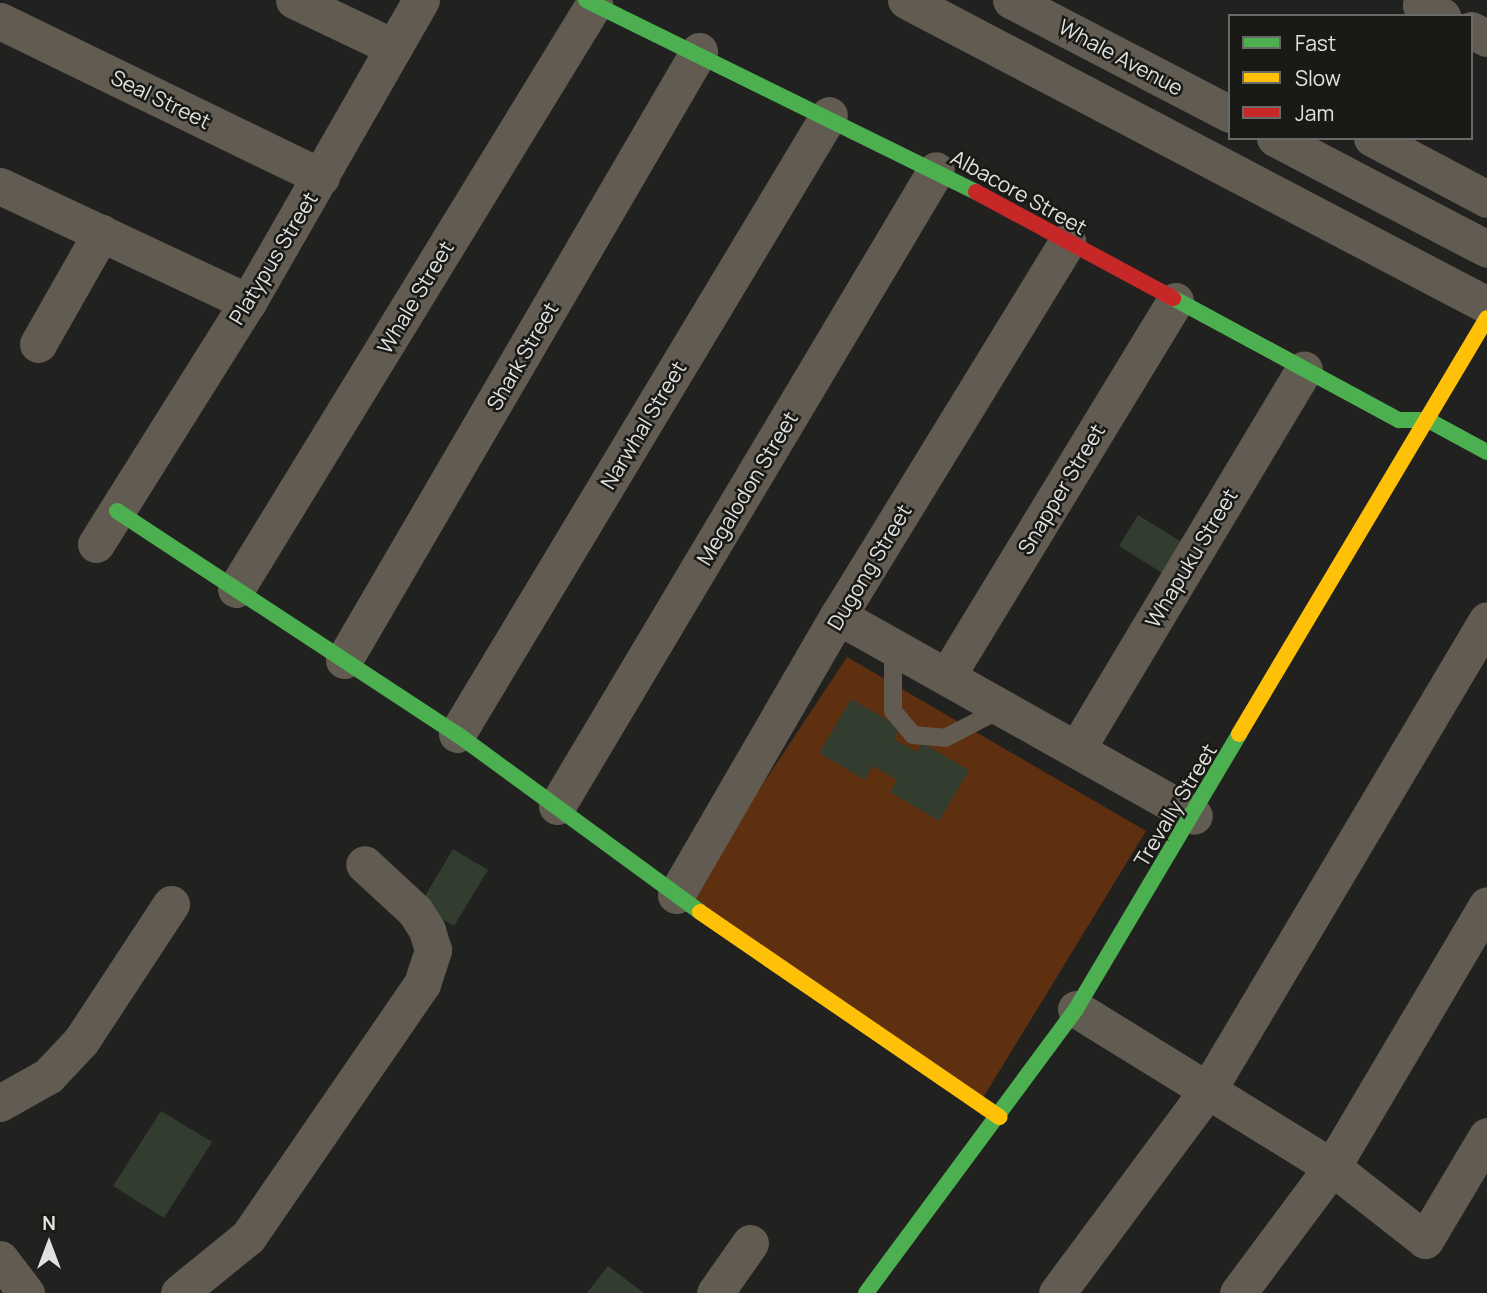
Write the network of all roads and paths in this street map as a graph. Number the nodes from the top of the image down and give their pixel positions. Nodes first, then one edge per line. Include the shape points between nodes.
1 (294, 0) edge
2 (421, 0) edge
3 (906, 0) edge
4 (1011, 0) edge
5 (1423, 0) edge
6 (590, 2) edge
7 (1438, 14) edge
8 (0, 21) edge
9 (393, 47) junction
10 (699, 51) junction
11 (1228, 113) edge
12 (829, 116) junction
13 (1279, 140) edge
14 (1376, 140) edge
15 (936, 170) junction
16 (321, 177) junction
17 (0, 186) edge
18 (1487, 199) edge
19 (101, 233) junction
20 (1067, 242) junction
21 (1487, 249) edge
22 (1175, 301) junction
23 (248, 302) junction
24 (1487, 304) edge
25 (1487, 318) edge
26 (38, 344) dead end
27 (1304, 369) junction
28 (1429, 420) junction
29 (1487, 452) edge
30 (117, 510) junction
31 (96, 544) dead end
32 (236, 589) junction
33 (838, 616) junction
34 (1487, 620) edge
35 (893, 648) junction
36 (344, 660) junction
37 (947, 677) junction
38 (1001, 709) junction
39 (457, 734) junction
40 (1078, 747) junction
41 (557, 806) junction
42 (1194, 816) junction
43 (364, 864) dead end
44 (676, 895) junction
45 (171, 904) dead end
46 (1487, 905) edge
47 (1076, 1009) junction
48 (1209, 1088) junction
49 (0, 1103) edge
50 (999, 1117) junction
51 (1487, 1136) edge
52 (1332, 1167) junction
53 (750, 1243) dead end
54 (0, 1259) edge
55 (26, 1293) edge
56 (179, 1293) edge
57 (715, 1293) edge
58 (866, 1293) edge
59 (1057, 1293) edge
60 (1238, 1293) edge

1 - 9 street
2 - 9 street, Platypus Street
3 - 24 street
4 - 11 street, Whale Avenue
5 - 7 street via 1421,5
6 - 10 street, Albacore Street
6 - 32 street, Whale Street
8 - 16 street, Seal Street
9 - 16 street, Platypus Street
10 - 12 street, Albacore Street
10 - 36 street, Shark Street
12 - 15 street, Albacore Street
12 - 39 street, Narwhal Street
13 - 21 street
14 - 18 street
15 - 20 street, Albacore Street
15 - 41 street, Megalodon Street
16 - 23 street, Platypus Street
17 - 19 street
19 - 23 street
19 - 26 street
20 - 22 street, Albacore Street
20 - 33 street, Dugong Street
22 - 27 street, Albacore Street
22 - 37 street, Snapper Street
23 - 30 street, Platypus Street
25 - 28 street, Trevally Street
27 - 28 street, Albacore Street via 1399,420
27 - 40 street, Whapuku Street
28 - 29 street
28 - 42 street, Trevally Street
30 - 31 street, Platypus Street
30 - 32 street
32 - 36 street
33 - 35 street
33 - 44 street, Dugong Street
34 - 48 street
35 - 37 street
35 - 38 lane via 893,711 913,735 945,738
36 - 39 street
37 - 38 street
38 - 40 street
39 - 41 street
40 - 42 street
41 - 44 street
42 - 47 street, Trevally Street
43 - 56 street via 415,911 427,930 433,950 422,984 248,1237
44 - 50 street
45 - 49 street via 81,1041 48,1076
46 - 52 street
47 - 48 street
47 - 50 street, Trevally Street
48 - 52 street
48 - 59 street
50 - 58 street, Trevally Street
51 - 52 street via 1425,1240
52 - 60 street
53 - 57 street
54 - 55 street

